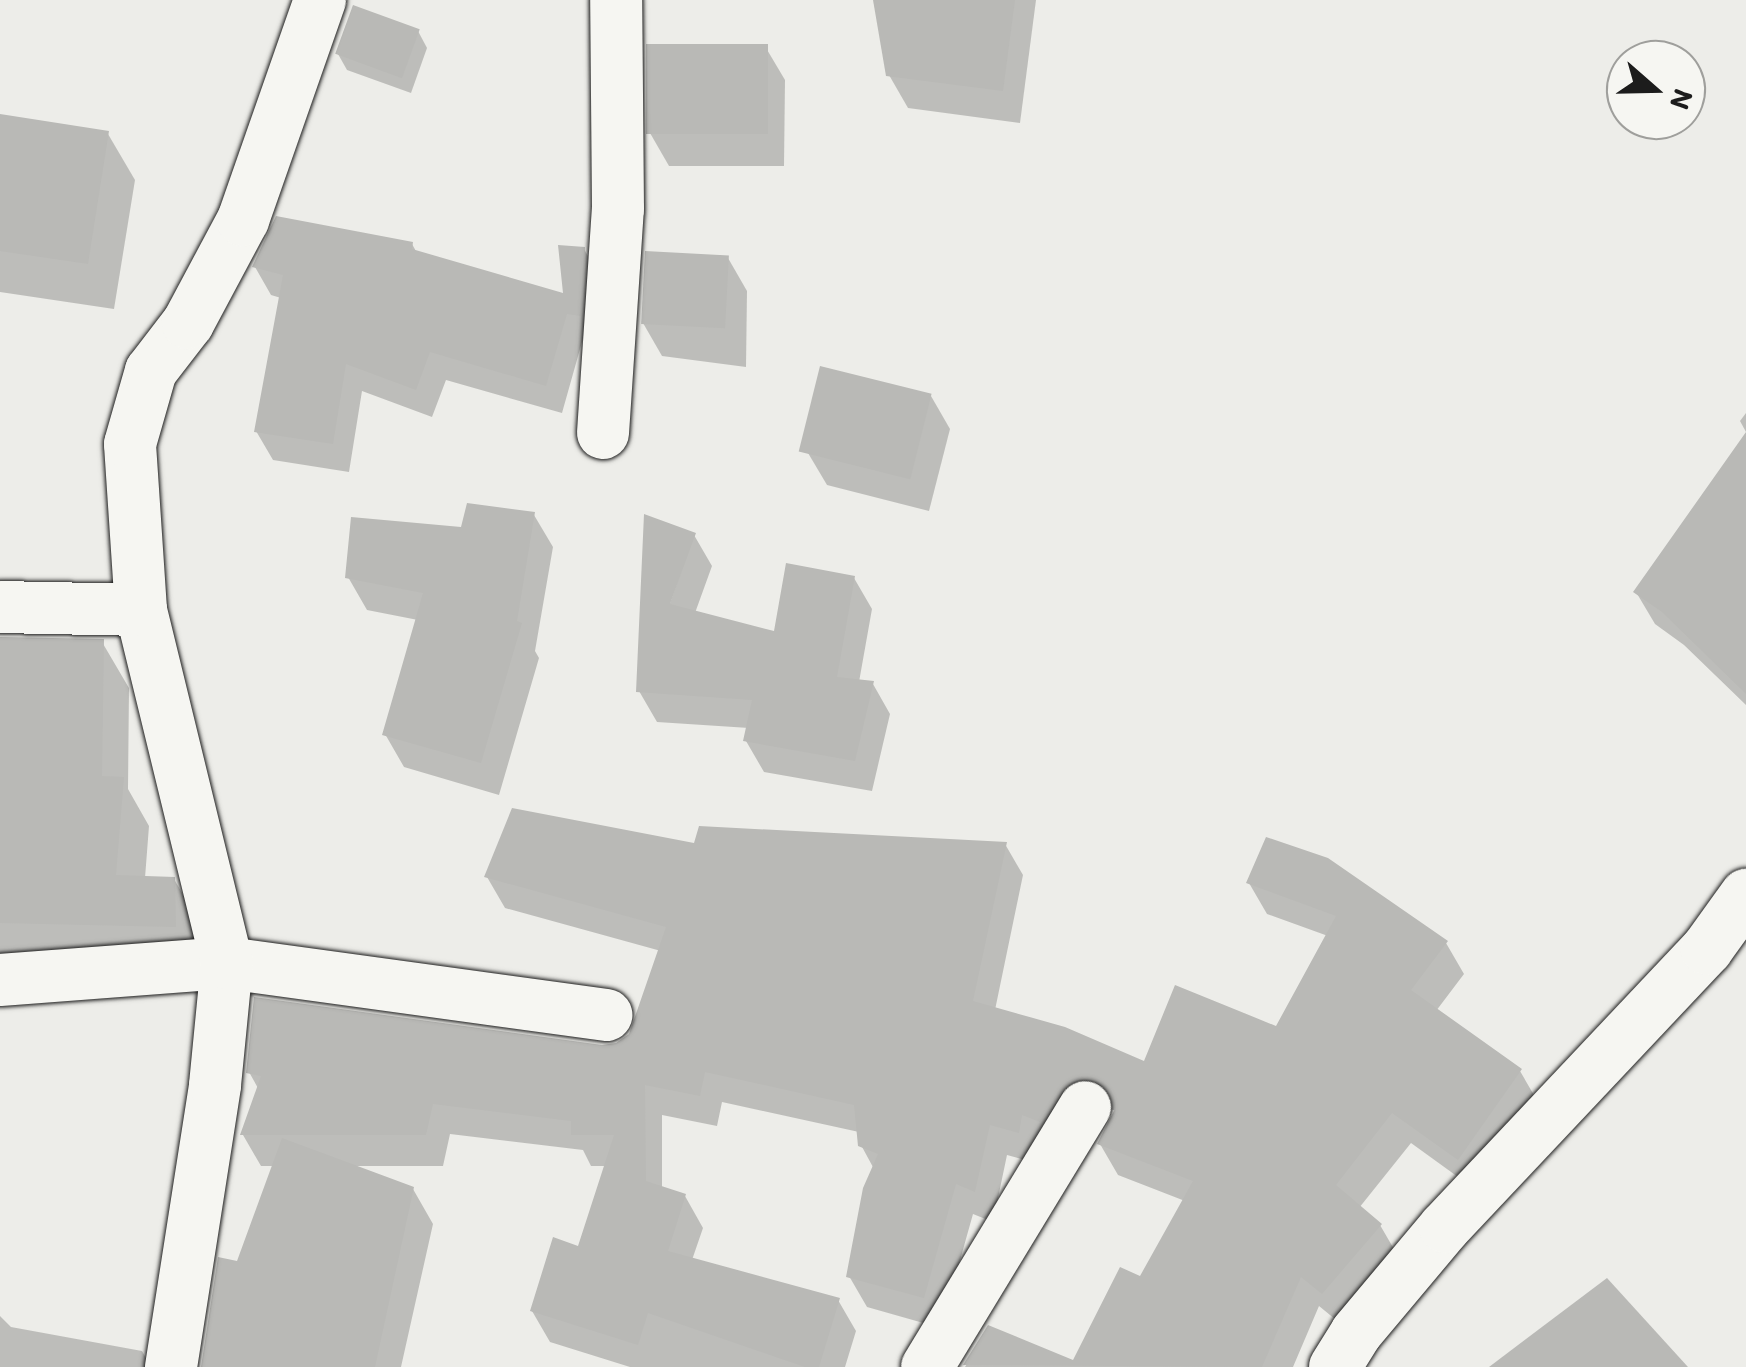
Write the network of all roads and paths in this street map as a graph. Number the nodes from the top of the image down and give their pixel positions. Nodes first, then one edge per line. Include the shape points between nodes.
1 (320, 0) edge
2 (616, 0) edge
3 (603, 433) dead end
4 (0, 607) edge
5 (141, 610) junction
6 (1746, 895) edge
7 (227, 963) junction
8 (0, 980) edge
9 (606, 1015) dead end
10 (1085, 1107) dead end
11 (171, 1367) edge
12 (927, 1367) edge
13 (1335, 1367) edge

1 - 5 street via 243,220 188,323 150,371 130,444
2 - 3 street via 618,209
4 - 5 street
5 - 7 street
6 - 13 street via 1707,949 1445,1227
7 - 8 street
7 - 9 street
7 - 11 street
10 - 12 street

